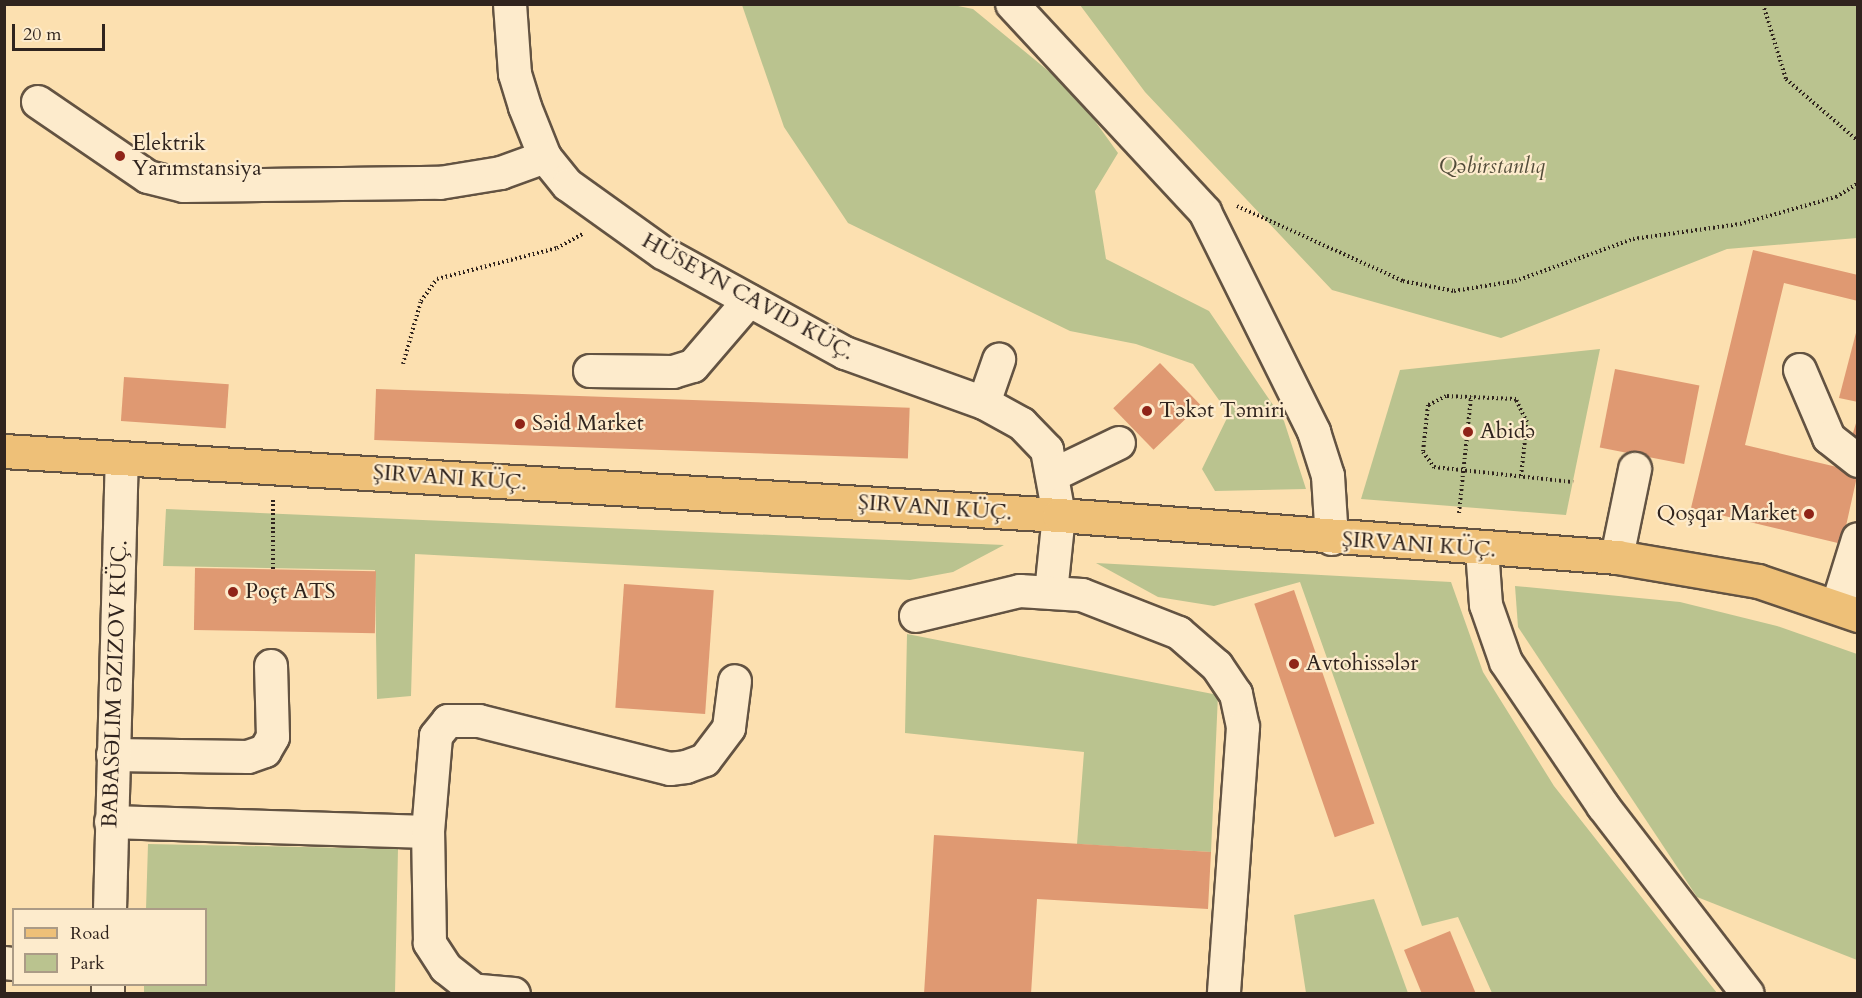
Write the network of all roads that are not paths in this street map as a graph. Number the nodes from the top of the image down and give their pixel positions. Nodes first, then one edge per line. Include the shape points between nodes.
1 (510, 4) edge
2 (1012, 4) edge
3 (38, 102) dead end
4 (545, 157) junction
5 (749, 301) junction
6 (999, 360) dead end
7 (1800, 370) dead end
8 (590, 371) dead end
9 (984, 403) junction
10 (1119, 443) dead end
11 (4, 451) edge
12 (122, 458) junction
13 (1857, 461) edge
14 (1635, 469) dead end
15 (1056, 474) junction
16 (1059, 515) junction
17 (1332, 539) junction
18 (1857, 539) edge
19 (1469, 548) junction
20 (1617, 557) junction
21 (1051, 593) junction
22 (1847, 611) edge
23 (916, 616) dead end
24 (271, 666) dead end
25 (735, 681) dead end
26 (113, 755) junction
27 (111, 822) junction
28 (428, 832) junction
29 (110, 908) edge
30 (479, 992) edge
31 (514, 993) edge
32 (1224, 993) edge
33 (1748, 993) edge

1 - 4 street, HÜSEYN CAVID KÜÇ. via 515,74
2 - 17 street via 1205,212 1314,432 1328,476
3 - 4 street via 148,177 184,186 440,183 501,173
4 - 5 street, HÜSEYN CAVID KÜÇ. via 568,185 604,213
5 - 8 street via 693,366 673,372
5 - 9 street, HÜSEYN CAVID KÜÇ. via 844,353
6 - 9 street
7 - 13 street via 1830,438
9 - 15 street, HÜSEYN CAVID KÜÇ. via 1022,424 1047,450
10 - 15 street
11 - 12 main road, ŞIRVANI KÜÇ.
12 - 16 main road, ŞIRVANI KÜÇ.
12 - 26 street, BABASƏLIM ƏZIZOV KÜÇ.
14 - 20 street
15 - 16 street, HÜSEYN CAVID KÜÇ.
16 - 17 main road, ŞIRVANI KÜÇ.
16 - 21 street, HÜSEYN CAVID KÜÇ.
17 - 19 main road, ŞIRVANI KÜÇ.
18 - 22 street
19 - 20 main road, ŞIRVANI KÜÇ.
19 - 33 street via 1506,662 1603,806
20 - 22 main road, ŞIRVANI KÜÇ. via 1758,581
21 - 23 street via 979,597
21 - 32 street via 1127,609 1179,633 1217,666 1236,694 1243,727
24 - 26 street via 273,737 265,751 248,757
25 - 28 street via 729,728 705,760 670,770 479,721 448,722 436,736
26 - 27 street, BABASƏLIM ƏZIZOV KÜÇ.
27 - 28 street
27 - 29 street, BABASƏLIM ƏZIZOV KÜÇ.
28 - 30 street via 430,943 446,968
30 - 31 street

